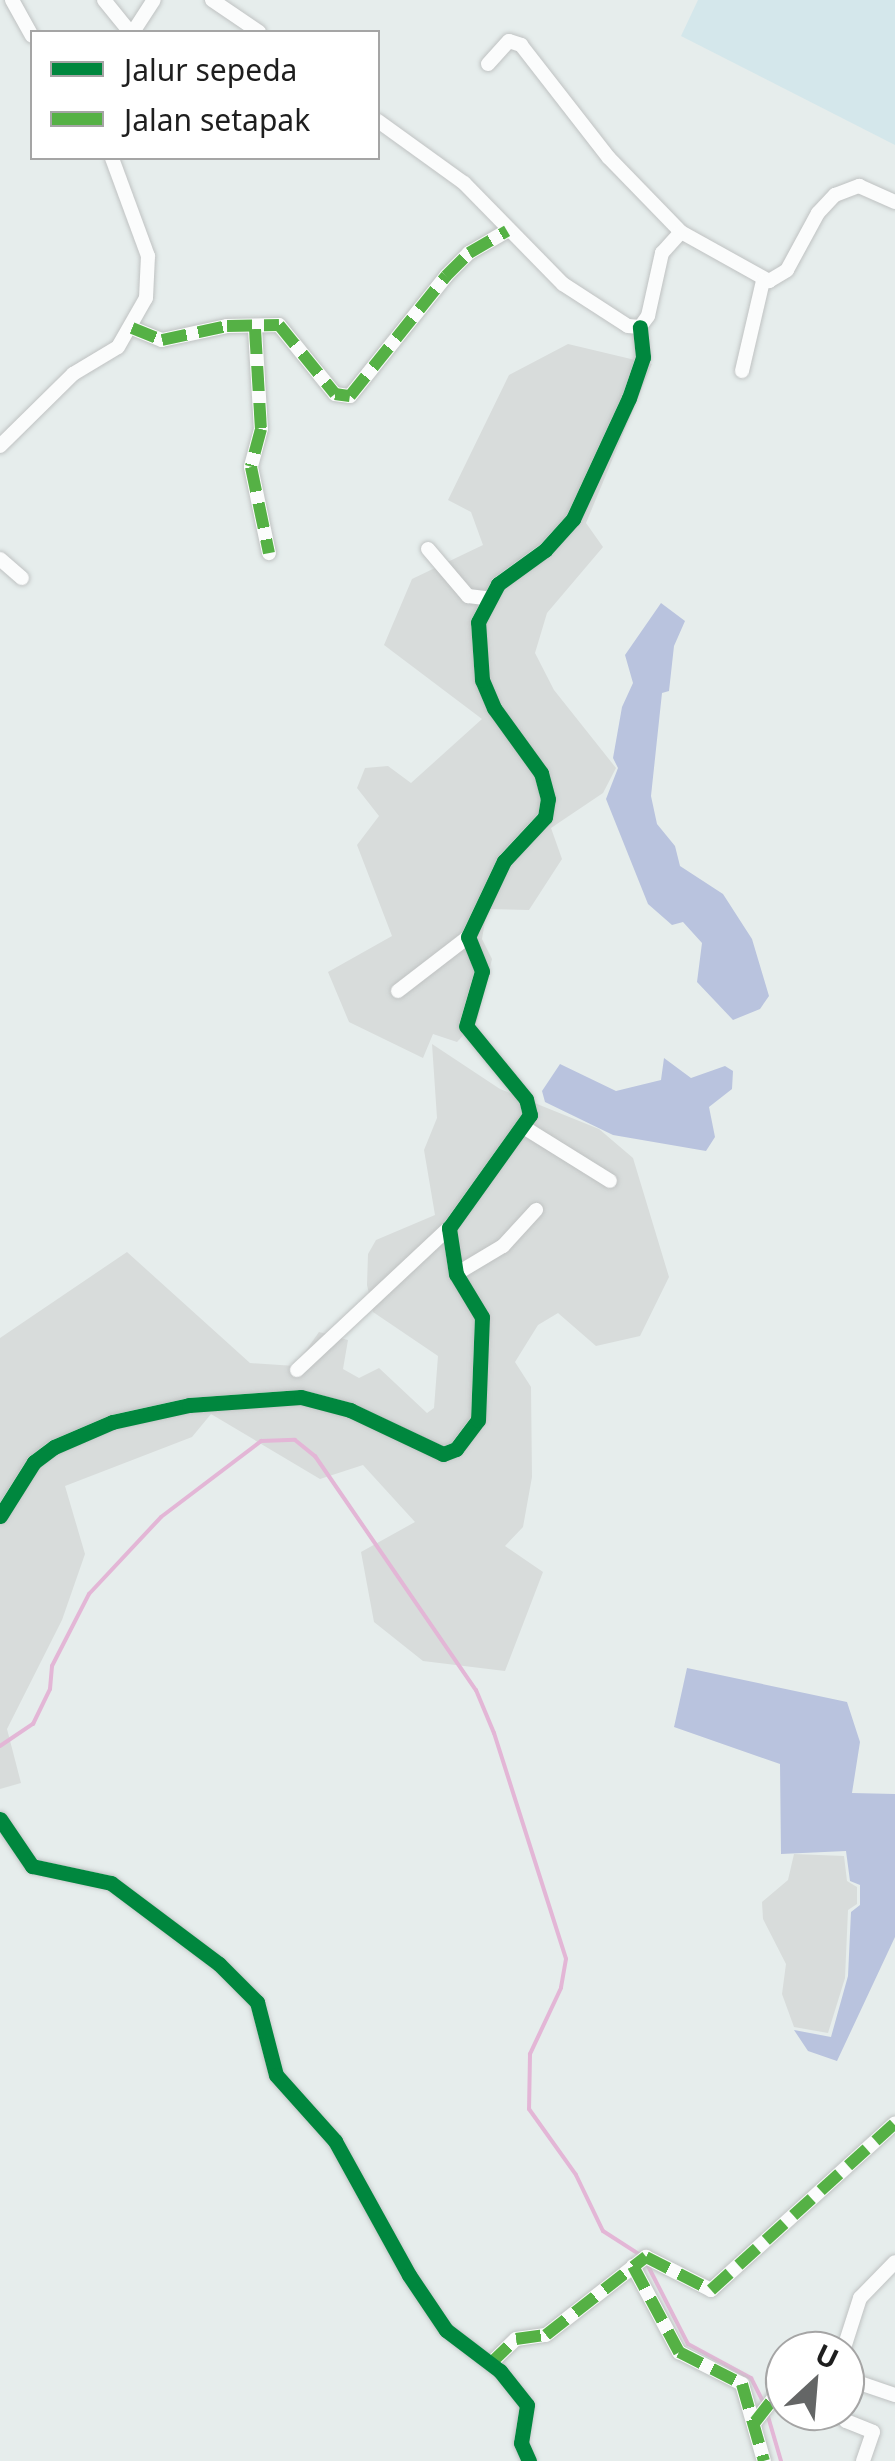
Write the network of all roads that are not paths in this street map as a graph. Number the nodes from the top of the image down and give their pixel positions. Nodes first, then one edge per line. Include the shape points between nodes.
1 (12, 0) edge
2 (104, 0) edge
3 (154, 0) edge
4 (212, 0) edge
5 (130, 30) edge
6 (133, 30) edge
7 (256, 30) edge
8 (30, 32) edge
9 (488, 64) dead end
10 (380, 122) edge
11 (113, 160) edge
12 (895, 202) edge
13 (506, 231) junction
14 (681, 232) junction
15 (763, 281) junction
16 (640, 327) junction
17 (132, 328) junction
18 (256, 329) junction
19 (742, 370) dead end
20 (0, 446) edge
21 (428, 549) dead end
22 (269, 553) dead end
23 (0, 560) edge
24 (22, 578) dead end
25 (485, 598) junction
26 (468, 937) junction
27 (398, 991) dead end
28 (525, 1128) junction
29 (610, 1181) dead end
30 (536, 1210) dead end
31 (449, 1228) junction
32 (456, 1274) junction
33 (296, 1370) dead end
34 (2, 1508) edge
35 (0, 1819) edge
36 (895, 2123) edge
37 (639, 2262) junction
38 (895, 2262) edge
39 (849, 2331) edge
40 (490, 2364) junction
41 (865, 2385) edge
42 (895, 2395) edge
43 (765, 2412) edge
44 (762, 2417) junction
45 (865, 2429) edge
46 (529, 2461) edge
47 (764, 2461) edge
48 (863, 2461) edge

1 - 8 street
2 - 5 street
3 - 6 street
4 - 7 street
9 - 14 street via 509,42 521,44 610,158
10 - 13 street via 464,182
11 - 17 street via 150,263 146,298
12 - 15 street via 858,186 835,195 787,270
13 - 16 street via 590,304 618,323
13 - 18 street via 446,276 350,396 335,394 283,326
14 - 15 street
14 - 16 street via 662,253
15 - 19 street
16 - 25 street via 643,356 629,398 573,519
17 - 18 street via 162,340 227,326
17 - 20 street
18 - 22 street via 261,429 251,463
21 - 25 street via 468,596
23 - 24 street
25 - 26 street via 478,622 482,680 541,773 548,799 545,818 504,861
26 - 27 street
26 - 28 street via 482,971 466,1026 526,1099
28 - 29 street
28 - 31 street
30 - 32 street via 503,1246
31 - 32 street
31 - 33 street
32 - 34 street via 482,1318 485,1348 480,1411 456,1448 434,1452 324,1402 227,1398 112,1422 54,1446 34,1462
35 - 40 street via 32,1866 101,1878 165,1920 252,1995 263,2010 276,2075 336,2141 446,2330
36 - 37 street via 820,2198 711,2290
37 - 40 street via 546,2335 516,2338
37 - 44 street via 679,2352 742,2384
38 - 39 street via 860,2298
40 - 46 street via 528,2409 521,2443
41 - 42 street
43 - 44 street
44 - 47 street
45 - 48 street via 873,2432

